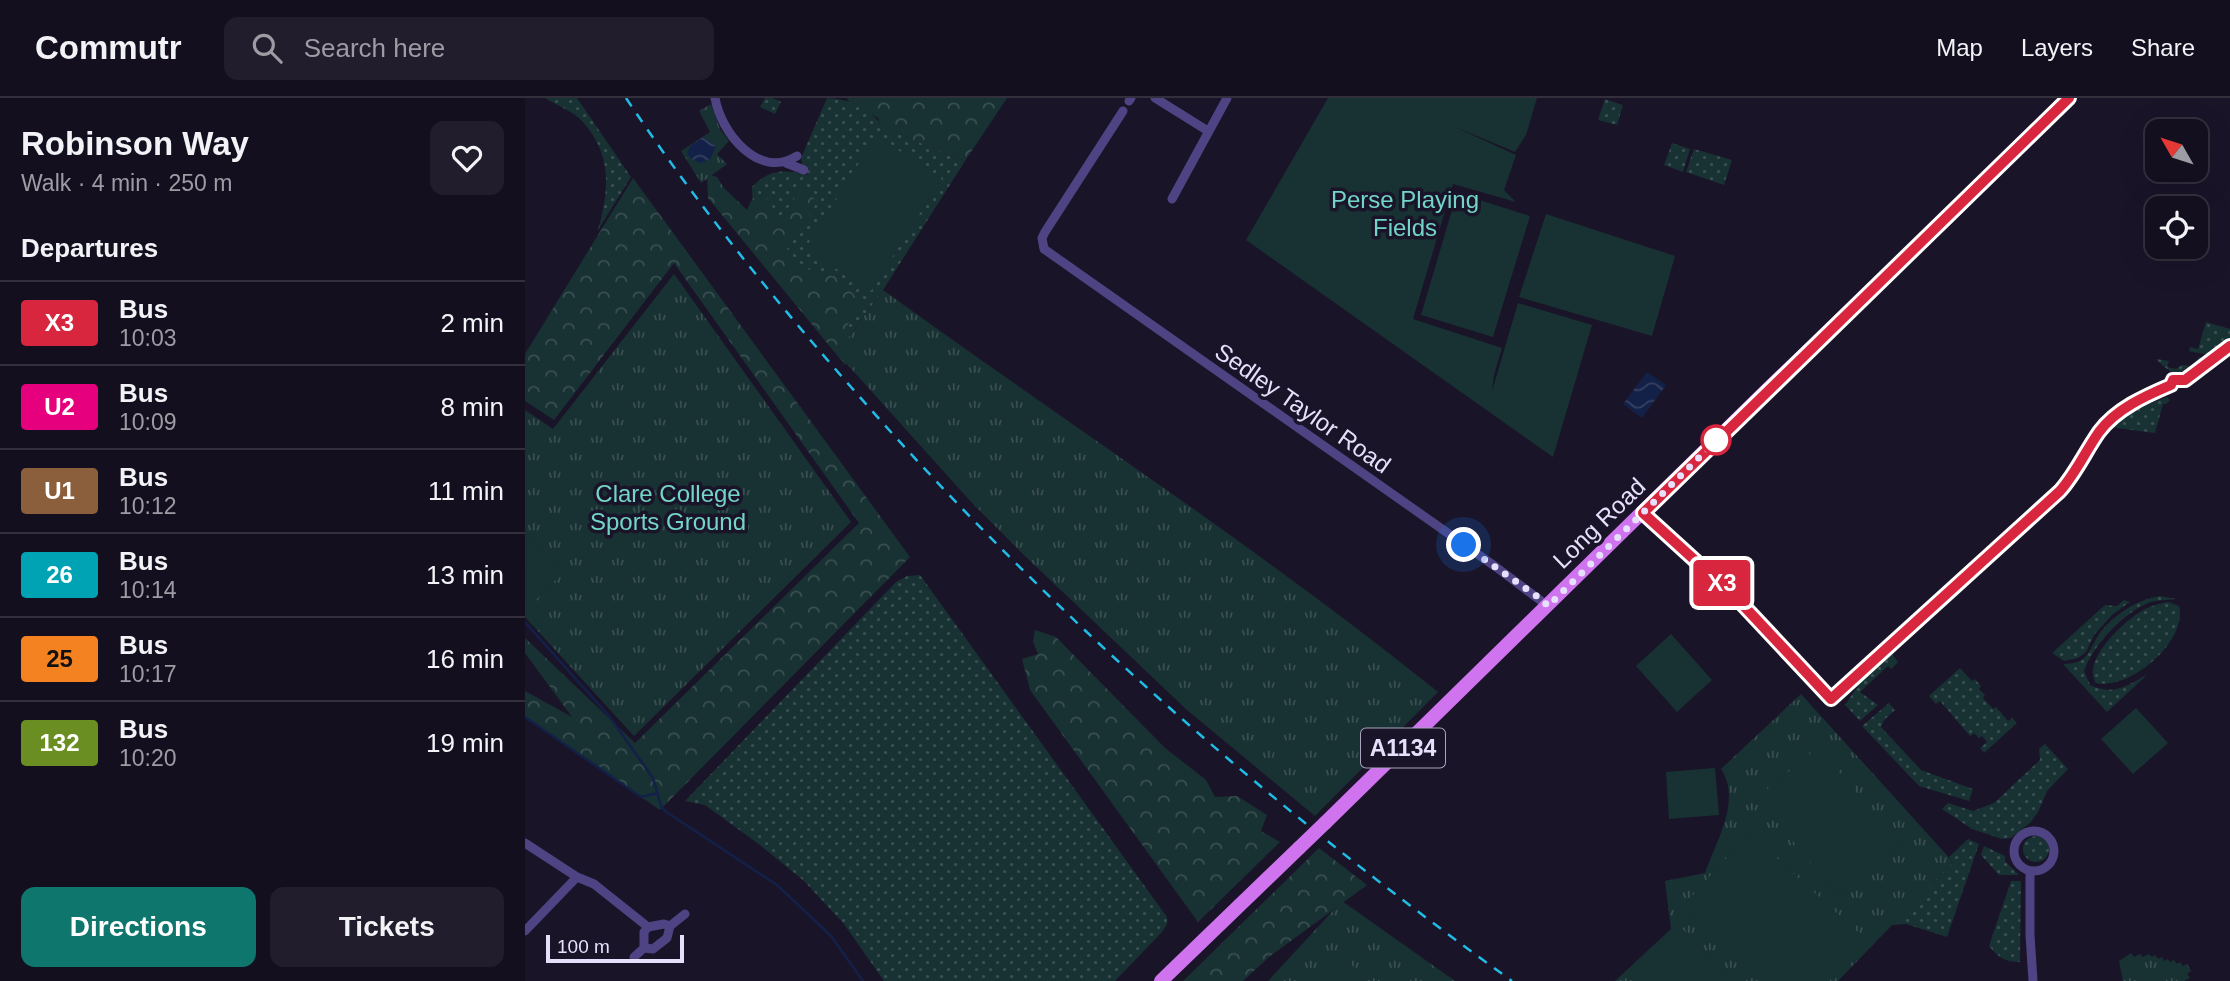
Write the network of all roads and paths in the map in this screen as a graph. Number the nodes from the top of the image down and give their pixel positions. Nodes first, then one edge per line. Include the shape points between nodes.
1 (715, 98) edge
2 (1156, 98) edge
3 (1227, 98) edge
4 (2069, 98) edge
5 (1123, 111) dead end
6 (1208, 131) junction
7 (797, 156) dead end
8 (786, 163) junction
9 (804, 170) dead end
10 (1172, 199) dead end
11 (1548, 606) junction
12 (525, 844) edge
13 (2030, 872) junction
14 (577, 877) junction
15 (685, 914) dead end
16 (670, 926) junction
17 (648, 927) junction
18 (525, 931) edge
19 (644, 948) junction
20 (634, 957) dead end
21 (1161, 981) edge
22 (2033, 981) edge

1 - 8 street via 728,133 743,149 765,160
2 - 6 street
3 - 6 street
4 - 11 main road, Long Road / A1134
5 - 11 street, Sedley Taylor Road via 1042,238 1047,252
6 - 10 street
7 - 8 street
8 - 9 street
11 - 21 main road, Long Road / A1134, bridge
12 - 14 street
13 - 13 street via 2014,857 2014,846 2022,834 2040,831 2052,840 2054,854 2048,866
13 - 22 street
14 - 17 street via 594,884
14 - 18 street
15 - 16 street
16 - 17 street
16 - 19 street via 661,944
17 - 19 street
19 - 20 street

